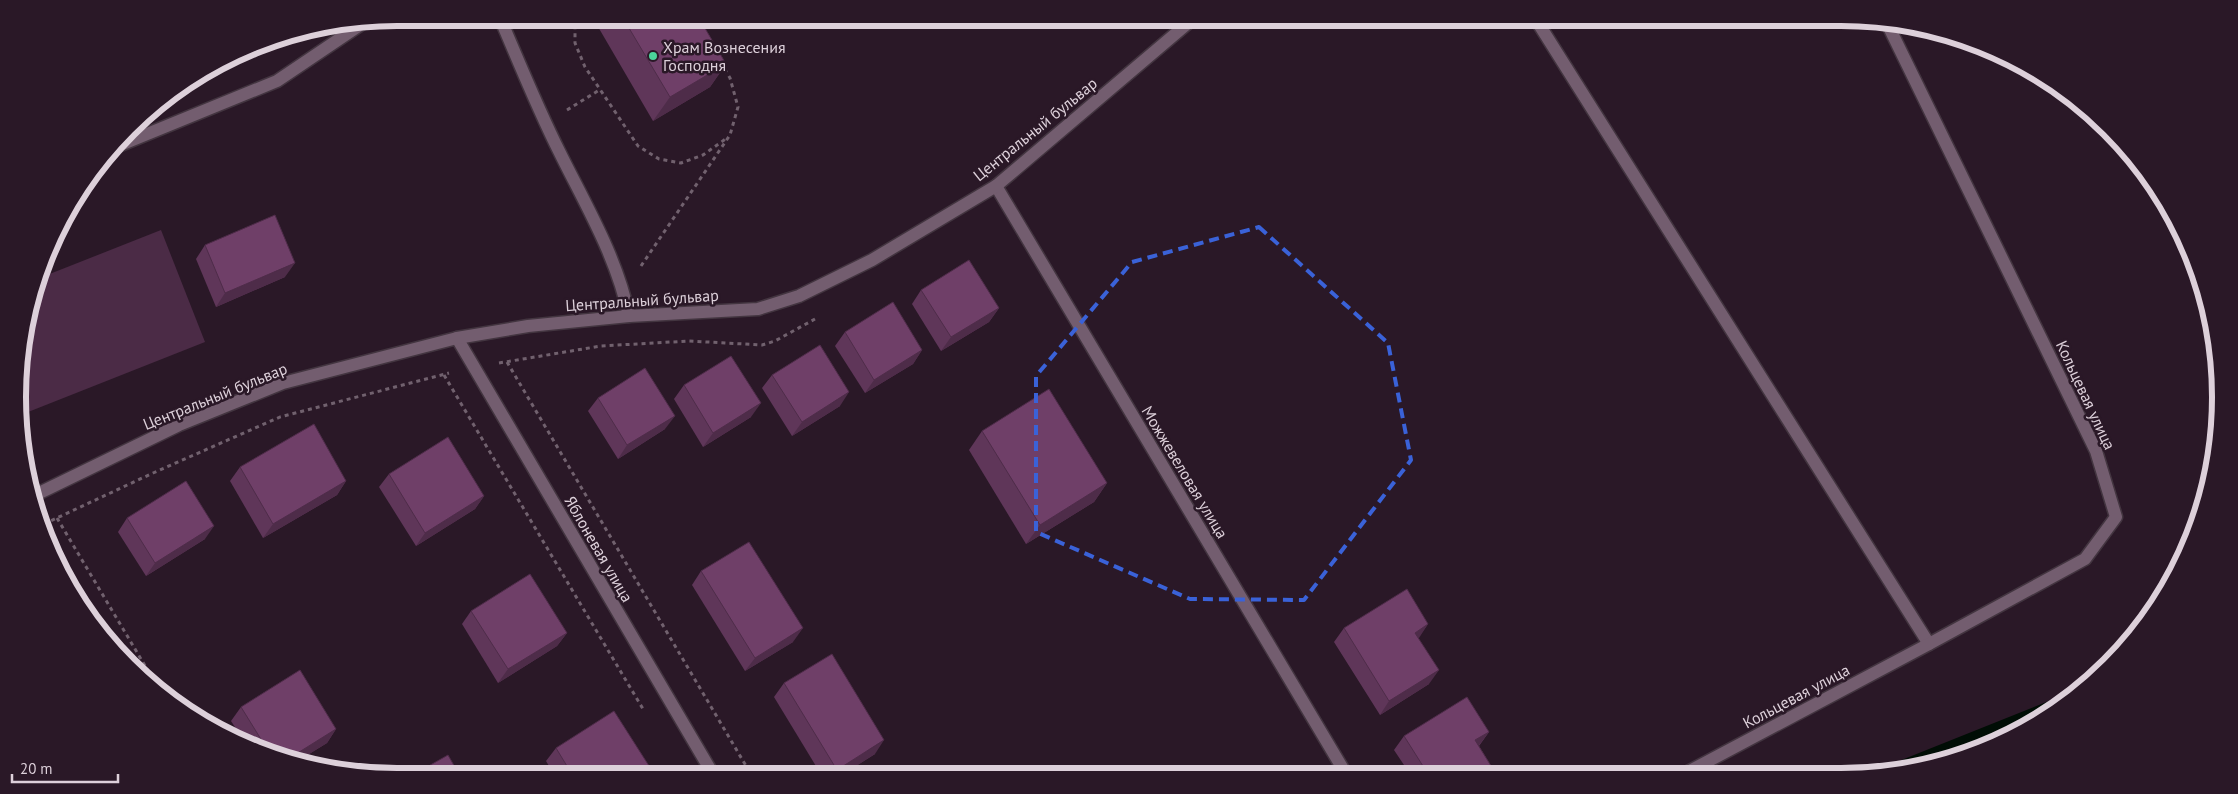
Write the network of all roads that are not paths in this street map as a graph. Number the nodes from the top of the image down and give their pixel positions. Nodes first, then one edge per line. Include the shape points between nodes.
1 (503, 26) edge
2 (1185, 26) edge
3 (1540, 26) edge
4 (353, 29) edge
5 (1888, 29) edge
6 (129, 142) edge
7 (996, 186) junction
8 (628, 316) junction
9 (457, 338) junction
10 (39, 493) edge
11 (1929, 644) junction
12 (709, 768) edge
13 (1342, 768) edge
14 (1695, 768) edge

1 - 8 street via 545,123 610,257 624,292
2 - 7 street, Центральный бульвар
3 - 11 street
4 - 6 street via 277,81
5 - 11 street, Кольцевая улица via 2096,451 2116,517 2085,558
7 - 8 street, Центральный бульвар via 872,260 799,296 758,309
7 - 13 street, Можжевеловая улица
8 - 9 street, Центральный бульвар via 528,326
9 - 10 street, Центральный бульвар via 283,383 179,425
9 - 12 street, Яблоневая улица
11 - 14 street, Кольцевая улица

